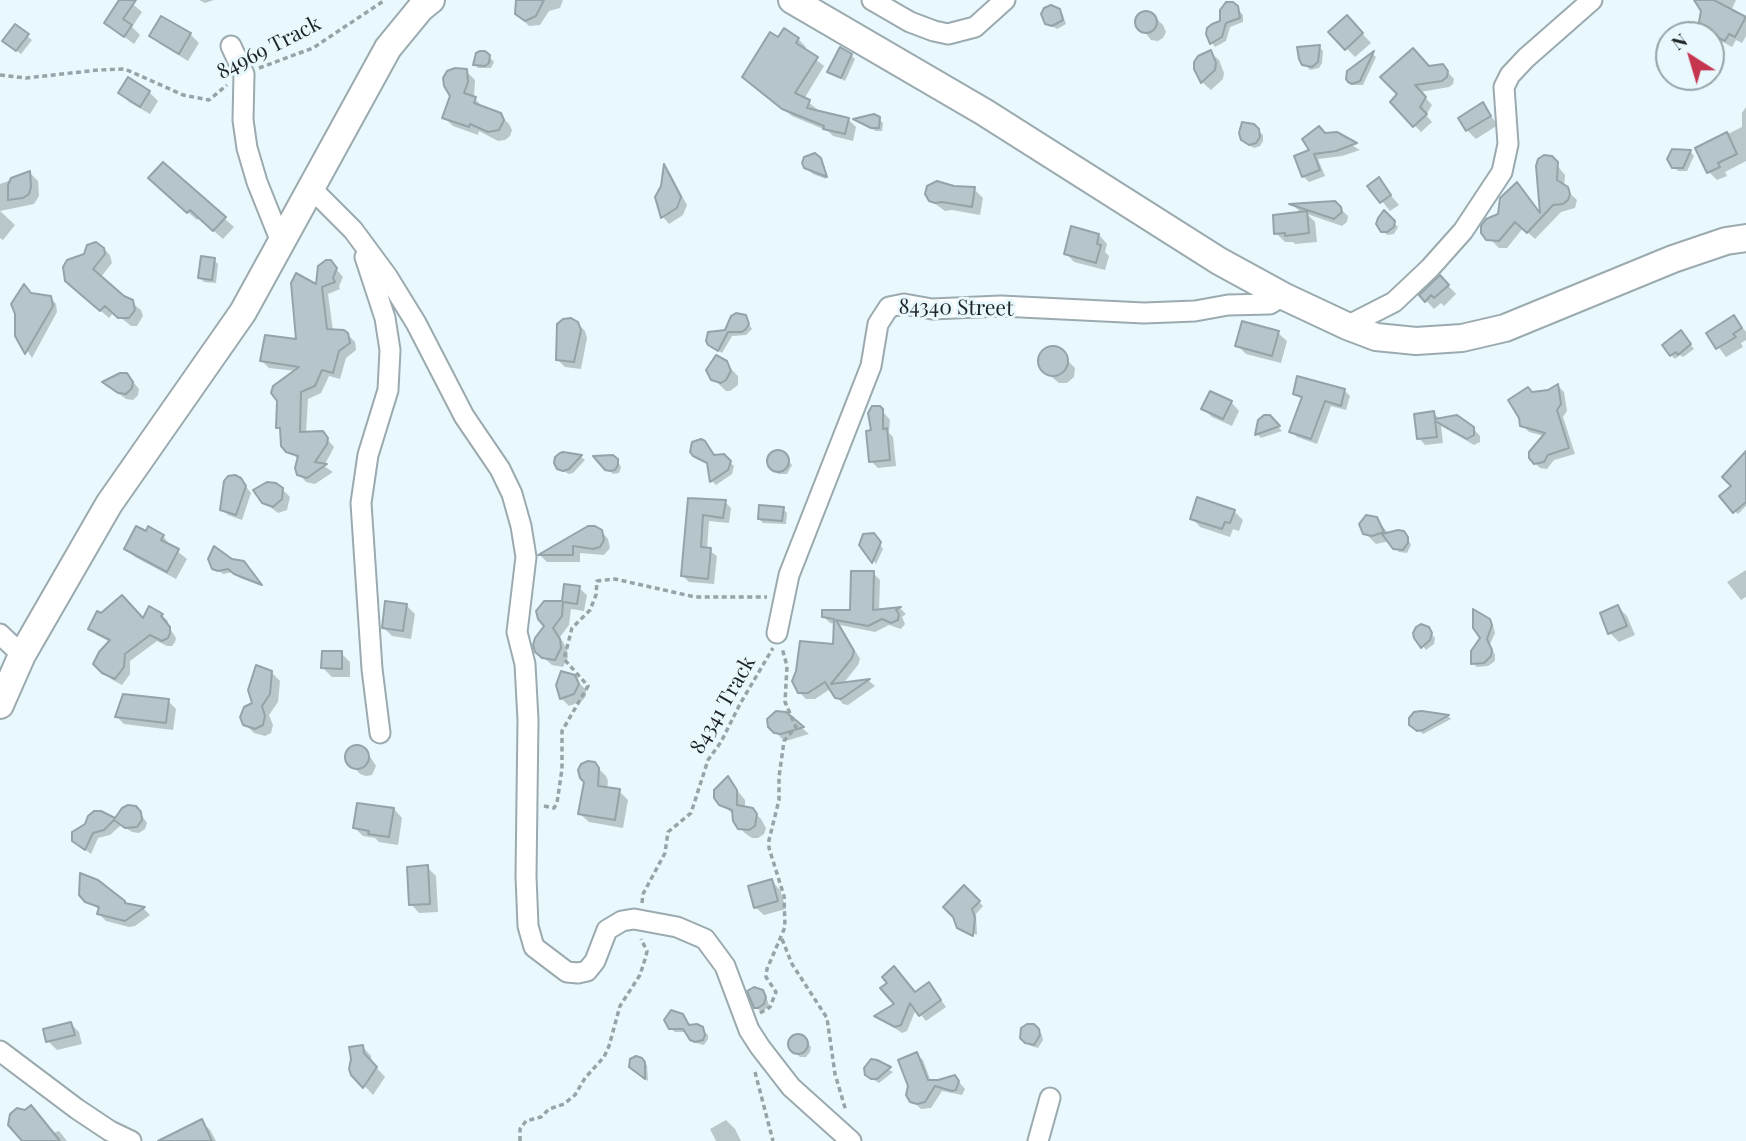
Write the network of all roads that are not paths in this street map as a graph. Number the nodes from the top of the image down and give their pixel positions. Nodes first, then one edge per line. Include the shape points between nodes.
1 (792, 0) edge
2 (872, 0) edge
3 (1005, 0) edge
4 (1592, 0) edge
5 (423, 3) edge
6 (230, 46) dead end
7 (311, 188) junction
8 (354, 230) junction
9 (1746, 237) edge
10 (281, 242) junction
11 (1283, 296) junction
12 (1348, 327) junction
13 (777, 633) road end
14 (0, 634) edge
15 (22, 655) junction
16 (0, 705) edge
17 (380, 733) dead end
18 (0, 1051) edge
19 (1050, 1098) dead end
20 (131, 1141) edge
21 (851, 1141) edge
22 (1038, 1141) edge

1 - 11 street via 984,111 1219,261
2 - 3 street via 910,22 948,34 975,27
4 - 12 street via 1510,75 1504,87 1508,144 1502,172 1464,231 1394,302
5 - 7 street via 388,48
6 - 10 street via 244,74 247,148
7 - 8 street
7 - 10 street
8 - 17 street via 373,278 390,350 388,390 368,455 361,503
8 - 21 street via 416,323 464,416 500,469 521,526 526,557 517,632 525,675 528,926 534,947 567,972 578,973 587,971 595,961 607,930 629,920 677,926 705,939 724,966 760,1047 791,1087
9 - 12 street via 1673,259 1505,328 1462,338 1416,341 1376,337
10 - 15 street via 243,312 109,504
11 - 12 street
11 - 13 street, 84340 Street via 1270,304 1144,313 889,306 878,324 871,366 789,575
14 - 15 street
15 - 16 street
18 - 20 street via 77,1109
19 - 22 street

